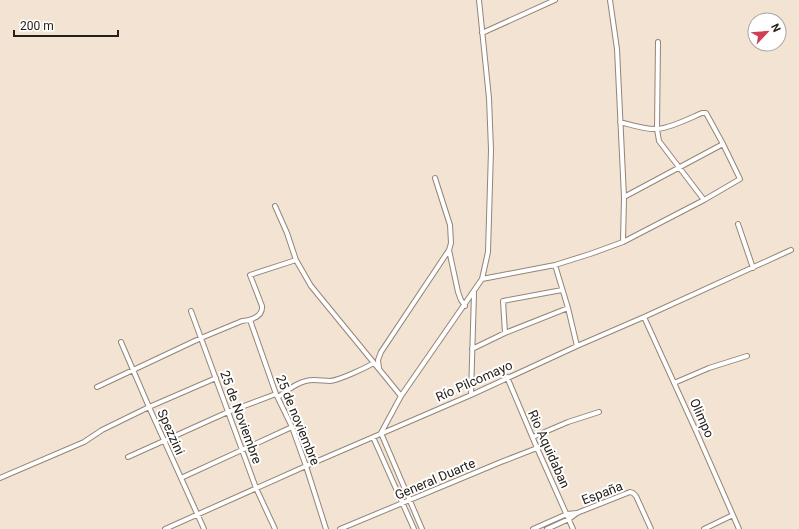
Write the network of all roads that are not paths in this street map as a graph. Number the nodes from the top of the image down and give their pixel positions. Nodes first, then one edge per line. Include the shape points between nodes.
1 (479, 0) edge
2 (555, 0) edge
3 (610, 0) edge
4 (482, 33) junction
5 (658, 42) dead end
6 (620, 122) junction
7 (656, 129) junction
8 (723, 144) junction
9 (679, 168) junction
10 (435, 178) dead end
11 (624, 197) junction
12 (704, 200) junction
13 (275, 206) dead end
14 (738, 224) dead end
15 (623, 242) junction
16 (449, 250) junction
17 (791, 250) dead end
18 (296, 260) junction
19 (555, 264) junction
20 (753, 268) junction
21 (482, 280) junction
22 (562, 290) junction
23 (474, 292) junction
24 (465, 306) junction
25 (568, 308) junction
26 (192, 311) dead end
27 (644, 317) junction
28 (250, 320) junction
29 (505, 333) junction
30 (201, 338) junction
31 (122, 342) dead end
32 (577, 346) junction
33 (472, 349) junction
34 (747, 356) dead end
35 (374, 363) junction
36 (379, 368) junction
37 (134, 370) junction
38 (216, 378) junction
39 (507, 378) junction
40 (674, 383) junction
41 (97, 387) dead end
42 (277, 395) junction
43 (471, 395) junction
44 (401, 396) junction
45 (149, 406) junction
46 (228, 412) junction
47 (599, 412) dead end
48 (292, 427) junction
49 (381, 433) junction
50 (373, 437) junction
51 (533, 437) junction
52 (164, 441) junction
53 (537, 448) junction
54 (242, 450) junction
55 (128, 457) dead end
56 (306, 466) junction
57 (0, 478) edge
58 (181, 478) junction
59 (256, 488) junction
60 (410, 500) junction
61 (402, 503) junction
62 (577, 513) junction
63 (197, 514) junction
64 (567, 514) junction
65 (733, 515) junction
66 (569, 519) junction
67 (164, 529) edge
68 (204, 529) edge
69 (274, 529) edge
70 (326, 529) edge
71 (340, 529) edge
72 (414, 529) edge
73 (422, 529) edge
74 (533, 529) edge
75 (547, 529) edge
76 (573, 529) edge
77 (651, 529) edge
78 (704, 529) edge
79 (739, 529) edge

1 - 4 street
2 - 4 street
3 - 6 street via 617,49
4 - 21 street via 491,150 488,252
5 - 7 street
6 - 7 street
6 - 11 street
7 - 8 street via 706,113
7 - 9 street via 659,141
8 - 9 street
8 - 12 street via 740,179
9 - 11 street
9 - 12 street
10 - 16 street via 450,225
11 - 15 street
12 - 15 street
13 - 18 street
14 - 20 street
15 - 19 street
16 - 24 street via 458,292
16 - 36 street via 381,352
17 - 20 street, Río Pilcomayo
18 - 28 street via 250,275 263,309 258,316
18 - 35 street via 311,286
19 - 21 street
19 - 22 street
20 - 27 street, Río Pilcomayo
21 - 23 street
22 - 25 street
22 - 29 street via 503,301
23 - 24 street
23 - 33 street
24 - 44 street
25 - 29 street
25 - 32 street
26 - 30 street, 25 de Noviembre
27 - 32 street, Río Pilcomayo
27 - 40 street, Olimpo
28 - 30 street
28 - 42 street, 25 de noviembre
29 - 33 street
30 - 37 street
30 - 38 street, 25 de Noviembre
31 - 37 street, Spezzini
32 - 39 street, Río Pilcomayo
33 - 43 street
34 - 40 street
35 - 36 street
35 - 42 street via 331,381 305,381
36 - 44 street
37 - 41 street
37 - 45 street, Spezzini
38 - 45 street
38 - 46 street, 25 de Noviembre
39 - 43 street, Río Pilcomayo
39 - 51 street, Rio Aquidaban
40 - 65 street, Olimpo
42 - 46 street
42 - 48 street, 25 de noviembre
43 - 49 street, Río Pilcomayo
44 - 49 street
45 - 52 street, Spezzini
45 - 57 street via 84,442
46 - 52 street
46 - 54 street, 25 de Noviembre
47 - 51 street
48 - 54 street
48 - 56 street, 25 de noviembre
49 - 50 street, Río Pilcomayo
49 - 60 street
50 - 56 street, Río Pilcomayo
50 - 61 street
51 - 53 street, Rio Aquidaban
52 - 55 street
52 - 58 street, Spezzini
53 - 60 street, General Duarte
53 - 64 street, Rio Aquidaban
54 - 58 street
54 - 59 street, 25 de Noviembre
56 - 59 street, Río Pilcomayo
56 - 70 street, 25 de noviembre
58 - 63 street, Spezzini
59 - 63 street, Río Pilcomayo
59 - 69 street, 25 de Noviembre
60 - 61 street, General Duarte
60 - 73 street
61 - 71 street, General Duarte
61 - 72 street
62 - 64 street
62 - 66 street
62 - 77 street, España via 630,492 636,496
63 - 67 street, Río Pilcomayo
63 - 68 street, Spezzini
64 - 66 street, Rio Aquidaban
64 - 74 street
65 - 78 street
65 - 79 street, Olimpo
66 - 75 street
66 - 76 street, Rio Aquidaban

